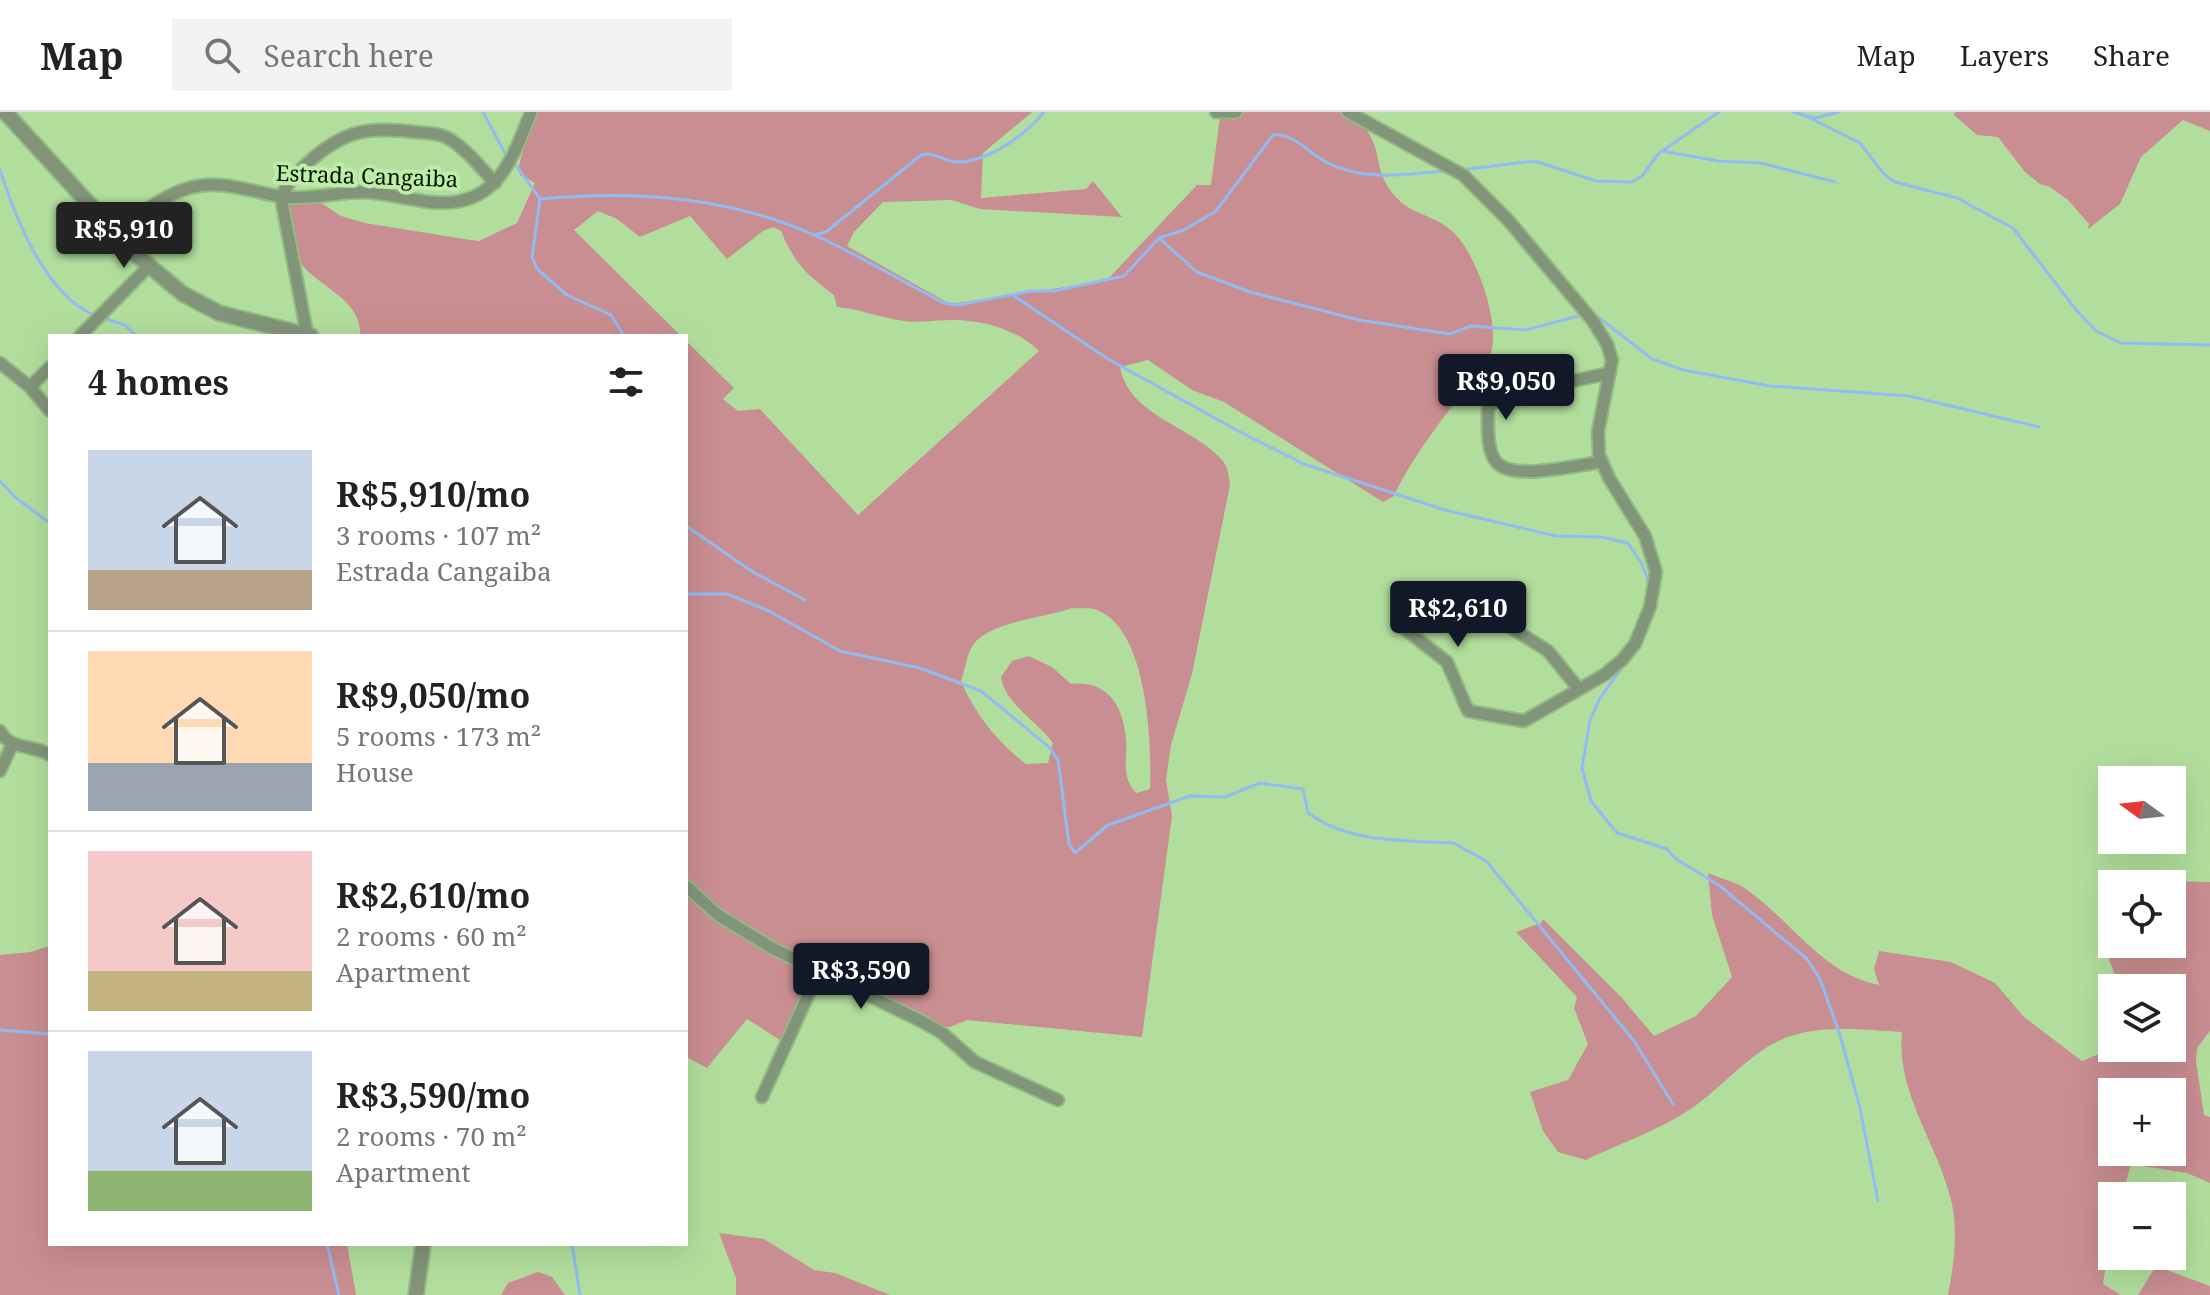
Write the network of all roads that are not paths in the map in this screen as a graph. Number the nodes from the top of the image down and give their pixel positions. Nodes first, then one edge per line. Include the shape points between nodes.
1 (531, 112) edge
2 (1216, 112) edge
3 (1236, 112) edge
4 (1348, 112) edge
5 (6, 119) edge
6 (495, 183) junction
7 (281, 197) junction
8 (116, 231) junction
9 (148, 267) junction
10 (82, 334) edge
11 (305, 334) edge
12 (309, 334) edge
13 (0, 363) edge
14 (48, 369) edge
15 (1610, 373) junction
16 (30, 387) junction
17 (48, 409) edge
18 (1601, 462) junction
19 (1496, 618) dead end
20 (1401, 626) dead end
21 (1578, 688) junction
22 (0, 731) edge
23 (12, 745) junction
24 (48, 754) edge
25 (0, 771) edge
26 (688, 888) edge
27 (819, 971) junction
28 (762, 1097) dead end
29 (1058, 1100) dead end
30 (423, 1246) edge
31 (416, 1295) edge

1 - 6 street
2 - 3 street
4 - 15 street via 1463,175 1478,189 1593,321 1610,349
5 - 8 street
6 - 7 street, Estrada Cangaiba via 475,198 452,203 365,192
6 - 7 street via 450,139 368,130 331,143 287,183
7 - 8 street, Estrada Cangaiba via 239,186 193,187
7 - 12 street
8 - 9 street
9 - 10 street
9 - 11 street via 209,309
13 - 16 street
14 - 16 street
15 - 18 street via 1598,432
15 - 18 street via 1498,397 1488,408 1493,456 1505,469 1524,472
16 - 17 street
18 - 21 street via 1645,536 1656,572 1655,588 1635,644 1604,675
19 - 21 street via 1548,651
20 - 21 street via 1447,662 1473,713 1524,721
22 - 23 street
23 - 24 street
23 - 25 street
26 - 27 street via 738,928
27 - 28 street
27 - 29 street via 933,1027 975,1062
30 - 31 street

